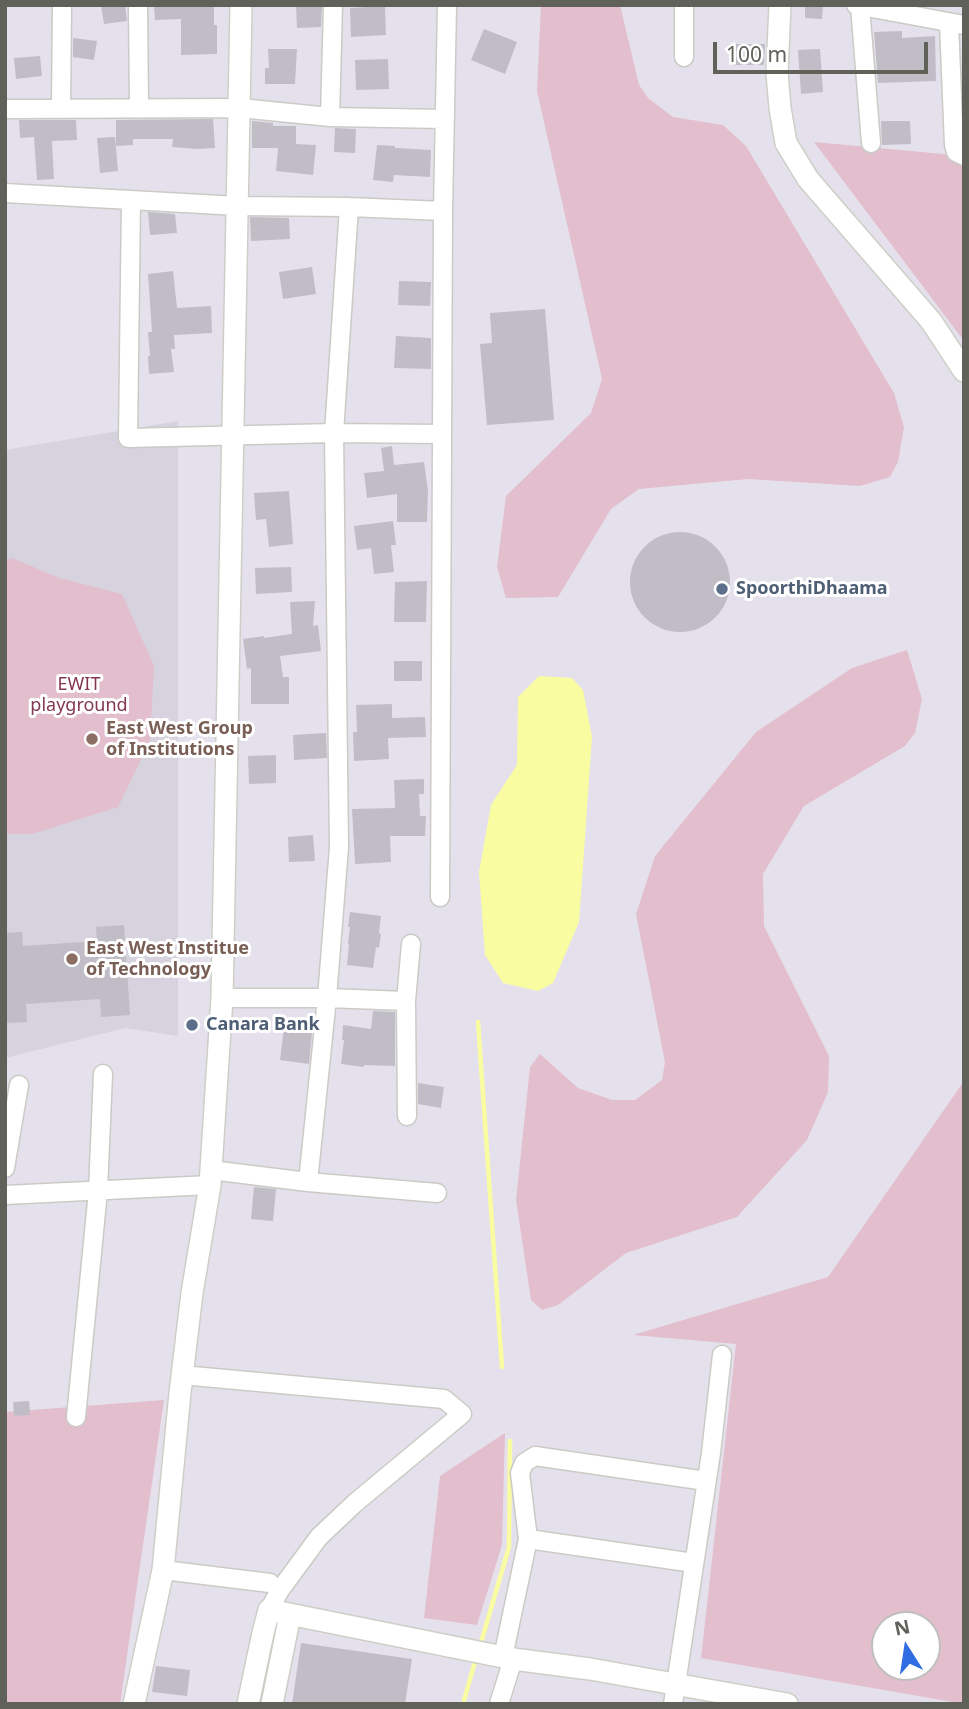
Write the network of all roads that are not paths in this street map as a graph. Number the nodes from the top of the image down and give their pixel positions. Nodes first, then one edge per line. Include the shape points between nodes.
1 (62, 5) edge
2 (138, 5) edge
3 (241, 5) edge
4 (333, 5) edge
5 (447, 5) edge
6 (684, 5) edge
7 (780, 5) edge
8 (858, 6) edge
9 (956, 24) edge
10 (684, 57) dead end
11 (139, 108) junction
12 (240, 108) junction
13 (5, 109) edge
14 (61, 109) junction
15 (330, 117) junction
16 (445, 120) junction
17 (871, 143) dead end
18 (964, 156) edge
19 (5, 193) edge
20 (131, 200) junction
21 (239, 206) junction
22 (349, 207) junction
23 (443, 211) junction
24 (964, 371) edge
25 (334, 433) junction
26 (442, 434) junction
27 (233, 435) junction
28 (440, 897) dead end
29 (411, 944) dead end
30 (222, 998) junction
31 (327, 998) junction
32 (406, 1002) junction
33 (103, 1074) dead end
34 (19, 1085) dead end
35 (407, 1116) dead end
36 (5, 1168) edge
37 (211, 1178) junction
38 (308, 1182) junction
39 (98, 1191) junction
40 (437, 1193) dead end
41 (5, 1195) edge
42 (722, 1355) dead end
43 (182, 1375) junction
44 (76, 1417) dead end
45 (706, 1481) junction
46 (528, 1539) junction
47 (694, 1563) junction
48 (163, 1570) junction
49 (270, 1583) dead end
50 (280, 1613) junction
51 (493, 1655) junction
52 (675, 1694) edge
53 (134, 1704) edge
54 (248, 1704) edge
55 (272, 1704) edge
56 (499, 1704) edge
57 (788, 1704) edge

1 - 14 street
2 - 11 street
3 - 12 street
4 - 15 street
5 - 16 street
6 - 10 street
7 - 24 street via 777,73 786,143 808,179 931,321
8 - 9 street
8 - 17 street
9 - 18 street via 954,145
11 - 12 street
11 - 14 street
12 - 15 street
12 - 21 street
13 - 14 street
15 - 16 street
16 - 23 street
19 - 20 street
20 - 21 street
20 - 27 street via 128,438
21 - 22 street
21 - 27 street
22 - 23 street
22 - 25 street
23 - 26 street
25 - 26 street
25 - 27 street
25 - 31 street via 339,847
26 - 28 street
27 - 30 street
29 - 32 street
30 - 31 street
30 - 37 street
31 - 32 street
31 - 38 street
32 - 35 street
33 - 39 street
34 - 36 street
37 - 38 street
37 - 39 street
37 - 43 street
38 - 40 street
39 - 41 street
39 - 44 street
42 - 45 street
43 - 48 street
43 - 50 street via 444,1399 462,1414 319,1536 280,1590
45 - 46 street via 535,1456 524,1463 520,1474
45 - 47 street
46 - 47 street
46 - 51 street
47 - 52 street
48 - 49 street
48 - 53 street
50 - 51 street
50 - 54 street via 263,1633
50 - 55 street
51 - 52 street via 590,1669
51 - 56 street
52 - 57 street

